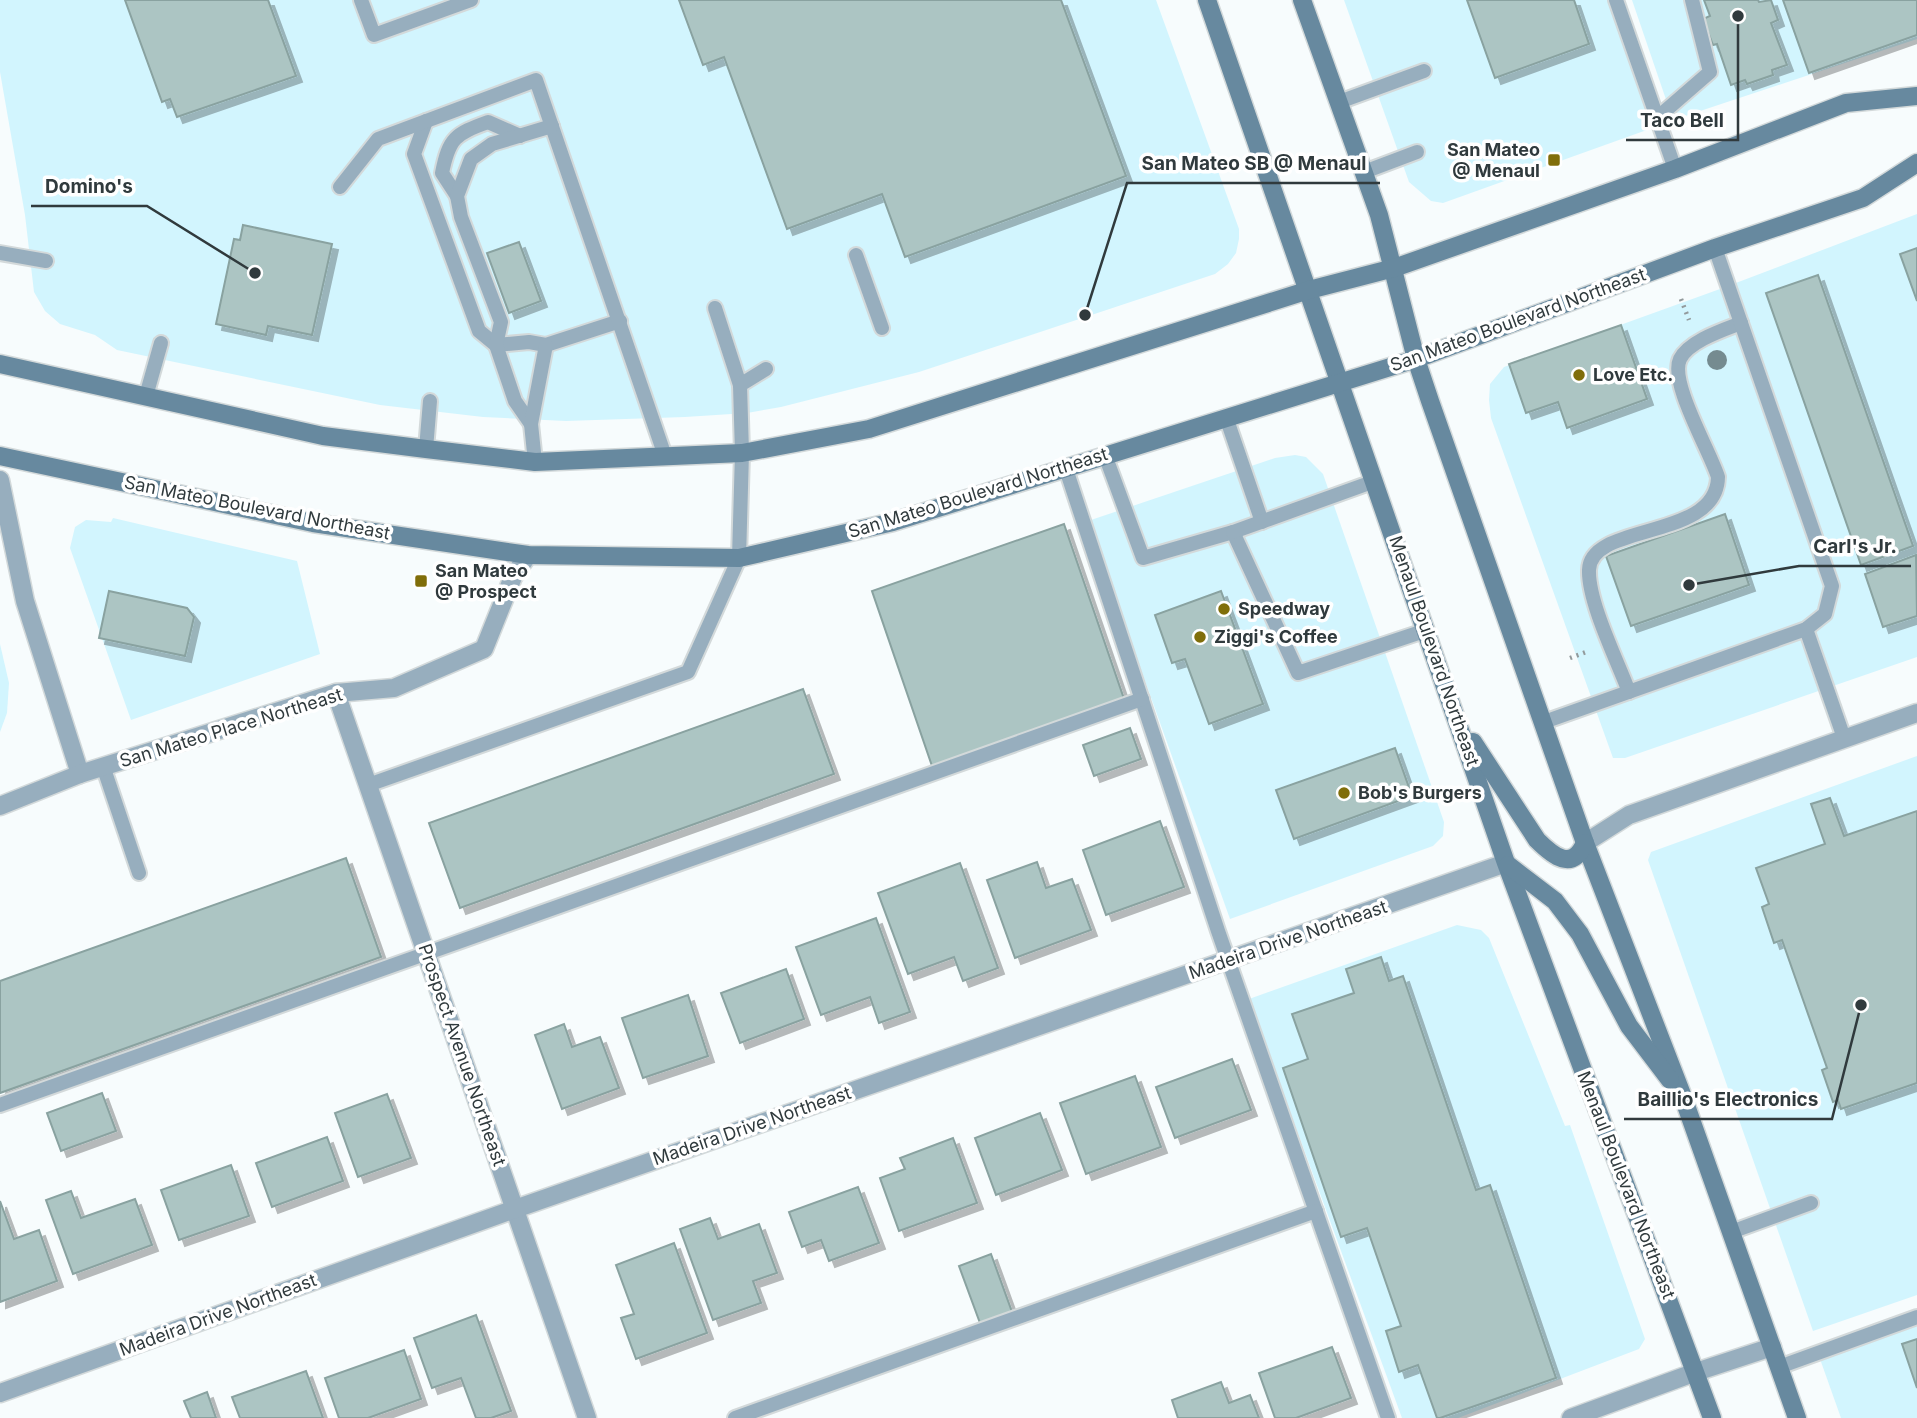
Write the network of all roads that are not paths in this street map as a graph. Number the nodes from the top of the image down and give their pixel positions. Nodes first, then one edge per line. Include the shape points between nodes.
1 (361, 0) edge
2 (471, 0) edge
3 (1207, 0) edge
4 (1302, 0) edge
5 (1616, 0) edge
6 (1692, 0) edge
7 (1424, 71) dead end
8 (1917, 96) edge
9 (1339, 102) junction
10 (1657, 118) junction
11 (426, 121) junction
12 (552, 126) junction
13 (520, 136) junction
14 (1416, 152) dead end
15 (1917, 163) edge
16 (1675, 169) junction
17 (1364, 172) junction
18 (340, 187) dead end
19 (457, 195) junction
20 (1715, 248) junction
21 (0, 253) edge
22 (856, 255) dead end
23 (46, 261) dead end
24 (1394, 268) junction
25 (1309, 290) junction
26 (715, 308) dead end
27 (620, 321) junction
28 (1741, 323) junction
29 (882, 328) dead end
30 (161, 343) dead end
31 (496, 345) junction
32 (546, 345) junction
33 (1416, 359) junction
34 (0, 364) edge
35 (766, 369) dead end
36 (1340, 381) junction
37 (740, 385) junction
38 (146, 396) junction
39 (429, 401) dead end
40 (1226, 417) junction
41 (531, 424) junction
42 (426, 449) junction
43 (742, 453) junction
44 (1105, 455) junction
45 (0, 456) edge
46 (665, 456) junction
47 (535, 462) junction
48 (1065, 467) junction
49 (0, 480) edge
50 (1375, 481) junction
51 (1262, 522) junction
52 (1233, 532) junction
53 (528, 555) junction
54 (739, 558) junction
55 (1806, 629) junction
56 (1427, 630) junction
57 (1629, 692) junction
58 (336, 693) junction
59 (1142, 699) junction
60 (1917, 713) edge
61 (1457, 719) junction
62 (1544, 722) junction
63 (1844, 738) junction
64 (103, 766) junction
65 (80, 774) junction
66 (368, 785) junction
67 (0, 806) edge
68 (1586, 842) junction
69 (1506, 863) junction
70 (139, 873) dead end
71 (427, 954) junction
72 (1228, 960) junction
73 (1682, 1097) junction
74 (0, 1105) edge
75 (1811, 1203) dead end
76 (515, 1209) junction
77 (1317, 1211) junction
78 (1731, 1232) junction
79 (1917, 1317) edge
80 (1772, 1347) junction
81 (1779, 1367) junction
82 (1696, 1372) junction
83 (0, 1393) edge
84 (587, 1418) edge
85 (735, 1418) edge
86 (1388, 1418) edge
87 (1571, 1418) edge
88 (1712, 1418) edge
89 (1797, 1418) edge

1 - 2 lane via 374,35
3 - 25 main road, Menaul Boulevard Northeast
4 - 9 main road
5 - 10 lane
6 - 10 lane via 1710,72
7 - 9 lane
8 - 16 main road via 1846,103
9 - 17 main road
10 - 16 lane
11 - 12 lane via 536,80
11 - 18 lane via 378,139
11 - 31 lane via 414,154 479,331
12 - 13 lane
12 - 27 lane
13 - 19 lane via 492,144 471,159
13 - 19 lane via 488,122 462,131 447,149 442,173
14 - 17 lane
15 - 20 main road, San Mateo Boulevard Northeast via 1863,198
16 - 24 main road
17 - 24 main road
19 - 31 lane via 501,322
20 - 28 lane
20 - 33 main road, San Mateo Boulevard Northeast
21 - 23 lane
22 - 29 lane
24 - 25 main road
24 - 33 main road
25 - 36 main road, Menaul Boulevard Northeast
25 - 43 main road via 869,429
26 - 37 lane
27 - 32 lane
27 - 46 lane
28 - 55 lane via 1832,586 1825,614
28 - 57 lane via 1703,338 1681,357 1679,367 1680,387 1718,477 1718,489 1709,503 1689,517 1599,549 1588,566 1590,592
30 - 38 lane
31 - 32 lane
31 - 41 lane via 515,401
32 - 41 lane
33 - 36 main road, San Mateo Boulevard Northeast
33 - 62 main road
34 - 38 main road
35 - 37 lane
36 - 40 main road, San Mateo Boulevard Northeast
36 - 50 main road, Menaul Boulevard Northeast
37 - 43 lane
38 - 42 main road via 323,436
39 - 42 lane
40 - 44 main road, San Mateo Boulevard Northeast
40 - 51 lane
41 - 47 lane
42 - 47 main road
43 - 46 main road
43 - 54 lane
44 - 48 main road, San Mateo Boulevard Northeast
44 - 52 lane via 1143,558
45 - 53 main road, San Mateo Boulevard Northeast via 313,523
46 - 47 main road
48 - 54 main road, San Mateo Boulevard Northeast via 893,522
48 - 59 lane
49 - 65 street via 25,601
50 - 51 lane
50 - 56 main road, Menaul Boulevard Northeast
51 - 52 lane
52 - 56 lane via 1298,673
53 - 54 main road, San Mateo Boulevard Northeast
53 - 58 street, San Mateo Place Northeast via 513,577 484,649 394,688
54 - 66 lane via 688,672
55 - 57 lane
55 - 63 lane
56 - 61 main road, Menaul Boulevard Northeast
57 - 62 lane
58 - 64 street, San Mateo Place Northeast
58 - 66 street, Prospect Avenue Northeast
59 - 71 lane
59 - 72 lane
60 - 63 street
61 - 68 main road via 1537,840 1551,853 1570,859 1581,853
61 - 69 main road, Menaul Boulevard Northeast
62 - 68 main road
63 - 68 street via 1629,815
64 - 65 street, San Mateo Place Northeast
64 - 70 lane
65 - 67 street, San Mateo Place Northeast
66 - 71 street, Prospect Avenue Northeast
68 - 73 main road
69 - 72 street, Madeira Drive Northeast
69 - 73 main road via 1564,912 1629,1026
69 - 82 main road, Menaul Boulevard Northeast
71 - 74 lane
71 - 76 street, Prospect Avenue Northeast
72 - 76 street, Madeira Drive Northeast
72 - 77 lane
73 - 78 main road
75 - 78 lane
76 - 83 street, Madeira Drive Northeast
76 - 84 street, Prospect Avenue Northeast
77 - 85 lane
77 - 86 lane
78 - 80 main road
79 - 81 lane
80 - 81 main road
80 - 82 street
81 - 89 main road
82 - 87 street
82 - 88 main road, Menaul Boulevard Northeast

